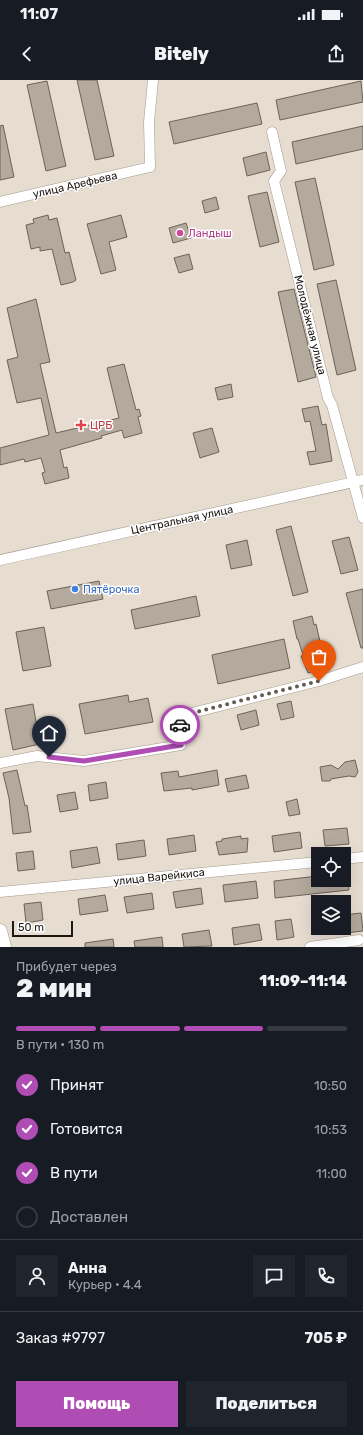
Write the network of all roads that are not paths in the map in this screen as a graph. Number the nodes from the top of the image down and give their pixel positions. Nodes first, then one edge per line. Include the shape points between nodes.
1 (153, 80) edge
2 (272, 132) dead end
3 (0, 202) edge
4 (363, 480) edge
5 (353, 482) junction
6 (363, 518) edge
7 (0, 560) edge
8 (363, 666) edge
9 (0, 763) edge
10 (363, 857) edge
11 (351, 858) edge
12 (311, 863) edge
13 (0, 892) edge
14 (0, 931) edge
15 (360, 940) dead end
16 (4, 947) edge
17 (310, 947) edge

1 - 3 street, улица Арефьева via 149,122 150,167
2 - 5 street, Молодёжная улица via 281,171 274,181 328,398
4 - 5 street, Центральная улица
5 - 6 street, Молодёжная улица
5 - 7 street, Центральная улица
8 - 9 street via 319,681 180,716 181,745 84,761 37,756
10 - 11 street
12 - 13 street, улица Варейкиса
14 - 16 street
15 - 17 street

